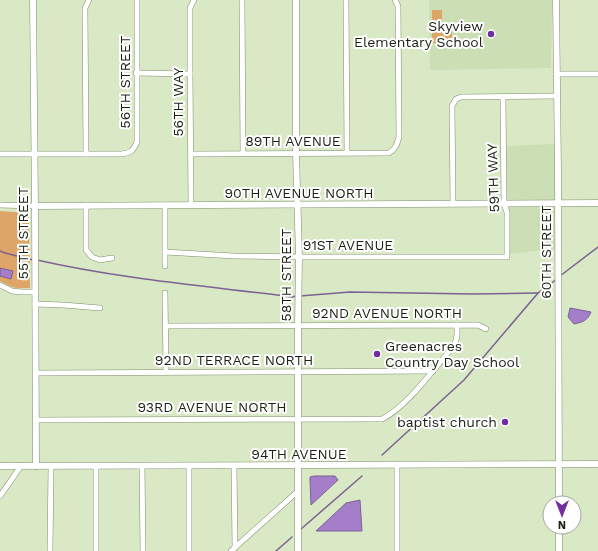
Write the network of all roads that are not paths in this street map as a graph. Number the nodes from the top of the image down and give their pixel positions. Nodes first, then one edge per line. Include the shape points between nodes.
1 (33, 0) edge
2 (89, 0) edge
3 (137, 0) edge
4 (194, 0) edge
5 (242, 0) edge
6 (296, 0) edge
7 (346, 0) edge
8 (396, 0) edge
9 (556, 0) edge
10 (136, 73) junction
11 (190, 74) junction
12 (556, 74) junction
13 (598, 74) edge
14 (557, 96) junction
15 (503, 97) junction
16 (242, 153) junction
17 (296, 153) junction
18 (347, 153) junction
19 (0, 154) edge
20 (34, 154) junction
21 (86, 154) junction
22 (191, 154) junction
23 (598, 203) edge
24 (453, 204) junction
25 (504, 204) junction
26 (558, 204) junction
27 (165, 205) junction
28 (191, 205) junction
29 (297, 205) junction
30 (0, 206) edge
31 (35, 206) junction
32 (86, 206) junction
33 (165, 252) junction
34 (299, 257) junction
35 (507, 257) joint
36 (112, 258) dead end
37 (165, 266) dead end
38 (0, 284) edge
39 (35, 292) junction
40 (165, 293) dead end
41 (35, 304) junction
42 (100, 308) dead end
43 (457, 325) junction
44 (166, 326) junction
45 (298, 326) junction
46 (486, 329) dead end
47 (433, 371) junction
48 (166, 372) junction
49 (298, 372) junction
50 (36, 373) junction
51 (298, 419) junction
52 (36, 420) junction
53 (559, 464) junction
54 (598, 464) edge
55 (397, 465) junction
56 (0, 466) edge
57 (21, 466) junction
58 (36, 466) junction
59 (50, 466) junction
60 (96, 466) junction
61 (142, 466) junction
62 (189, 466) junction
63 (234, 466) junction
64 (297, 466) junction
65 (297, 492) junction
66 (559, 495) edge
67 (0, 496) edge
68 (559, 535) edge
69 (233, 549) edge
70 (298, 549) edge
71 (50, 551) edge
72 (96, 551) edge
73 (143, 551) edge
74 (189, 551) edge
75 (397, 551) edge
76 (559, 551) edge

1 - 20 street, 55TH STREET
2 - 21 street via 85,8
3 - 10 street, 56TH STREET
4 - 11 street, 56TH WAY via 190,8
5 - 16 street
6 - 17 street, 58TH STREET
7 - 18 street
8 - 18 street, 89TH AVENUE via 399,137 394,149 388,153
9 - 12 street, 60TH STREET
10 - 11 street
10 - 21 street, 56TH STREET via 137,142 134,149 121,154
11 - 22 street, 56TH WAY
12 - 13 street
12 - 14 street, 60TH STREET
14 - 15 street
14 - 26 street, 60TH STREET
15 - 24 street via 460,97 452,106
15 - 25 street, 59TH WAY
16 - 17 street, 89TH AVENUE
16 - 22 street, 89TH AVENUE
17 - 18 street, 89TH AVENUE
17 - 29 street, 58TH STREET
19 - 20 street
20 - 21 street
20 - 31 street, 55TH STREET
22 - 28 street, 56TH WAY
23 - 26 street, 90TH AVENUE NORTH
24 - 25 street, 90TH AVENUE NORTH
24 - 29 street, 90TH AVENUE NORTH
25 - 26 street, 90TH AVENUE NORTH
25 - 35 street, 59TH WAY via 507,212
26 - 53 street, 60TH STREET
27 - 28 street, 90TH AVENUE NORTH
27 - 32 street, 90TH AVENUE NORTH
27 - 33 street
28 - 29 street, 90TH AVENUE NORTH
29 - 34 street, 58TH STREET
30 - 31 street, 90TH AVENUE NORTH
31 - 32 street, 90TH AVENUE NORTH
31 - 39 street, 55TH STREET
32 - 36 street via 86,250 92,257 100,260
33 - 34 street, 91ST AVENUE
33 - 37 street
34 - 35 street, 91ST AVENUE
34 - 45 street, 58TH STREET
38 - 39 street via 12,291
39 - 41 street, 55TH STREET
40 - 44 street
41 - 42 street
41 - 50 street, 55TH STREET
43 - 45 street, 92ND AVENUE NORTH
43 - 46 street, 92ND AVENUE NORTH via 478,325
43 - 47 street via 454,345
44 - 45 street, 92ND AVENUE NORTH
44 - 48 street
45 - 49 street, 58TH STREET
47 - 49 street, 92ND TERRACE NORTH
47 - 51 street, 93RD AVENUE NORTH via 410,398 382,419
48 - 49 street, 92ND TERRACE NORTH
48 - 50 street, 92ND TERRACE NORTH
49 - 51 street, 58TH STREET
50 - 52 street, 55TH STREET
51 - 52 street, 93RD AVENUE NORTH
51 - 64 street, 58TH STREET
52 - 58 street, 55TH STREET
53 - 54 street, 94TH AVENUE
53 - 55 street, 94TH AVENUE
53 - 66 street, 60TH STREET
55 - 64 street, 94TH AVENUE
55 - 75 street
56 - 57 street, 94TH AVENUE
57 - 58 street, 94TH AVENUE
57 - 67 street
58 - 59 street, 94TH AVENUE
59 - 60 street, 94TH AVENUE
59 - 71 street
60 - 61 street, 94TH AVENUE
60 - 72 street
61 - 62 street, 94TH AVENUE
61 - 73 street
62 - 63 street, 94TH AVENUE
62 - 74 street
63 - 64 street, 94TH AVENUE
63 - 69 street
64 - 65 street, 58TH STREET
65 - 69 street
65 - 70 street, 58TH STREET
68 - 76 street

